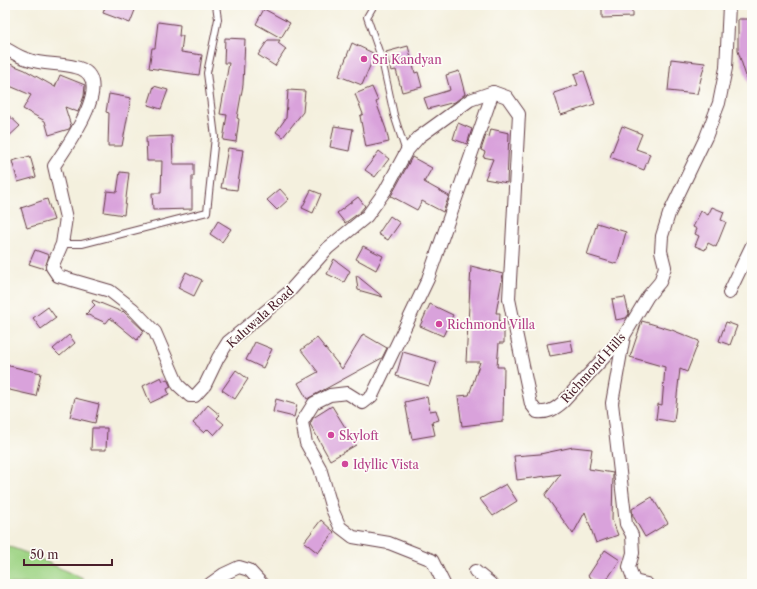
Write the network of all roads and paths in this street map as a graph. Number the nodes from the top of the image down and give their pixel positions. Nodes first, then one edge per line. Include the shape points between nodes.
1 (216, 5) edge
2 (374, 5) edge
3 (729, 5) edge
4 (5, 48) edge
5 (493, 92) junction
6 (406, 152) junction
7 (62, 244) junction
8 (752, 245) edge
9 (729, 293) dead end
10 (624, 336) junction
11 (475, 571) dead end
12 (210, 584) edge
13 (262, 584) edge
14 (444, 584) edge
15 (491, 584) edge
16 (647, 584) edge

1 - 7 lane via 218,19 207,73 216,137 207,212 82,244
2 - 6 lane via 367,18 382,60 394,115
3 - 10 street, Richmond Hills via 726,68 719,103 706,137 669,214 662,236 661,251 665,267 660,282 648,296
4 - 7 street, Kaluwala Road via 28,60 77,67 87,71 92,78 94,92 88,110 54,166 66,218
5 - 6 street via 470,100 419,137
5 - 10 street, Richmond Hills via 507,97 519,114 509,299 533,408 538,412 554,410
5 - 14 street via 428,278 372,396 363,403 346,393 330,395 314,403 302,422 306,443 320,468 340,528 353,537 389,543 432,560
6 - 7 street, Kaluwala Road via 367,216 328,248 288,293 228,342 205,385 195,396 190,396 178,385 155,332 133,309 110,291 58,276 52,266
8 - 9 street
10 - 16 street via 612,403 626,524 632,535 633,553 629,566 634,580
11 - 15 street
12 - 13 street via 239,567 249,570

